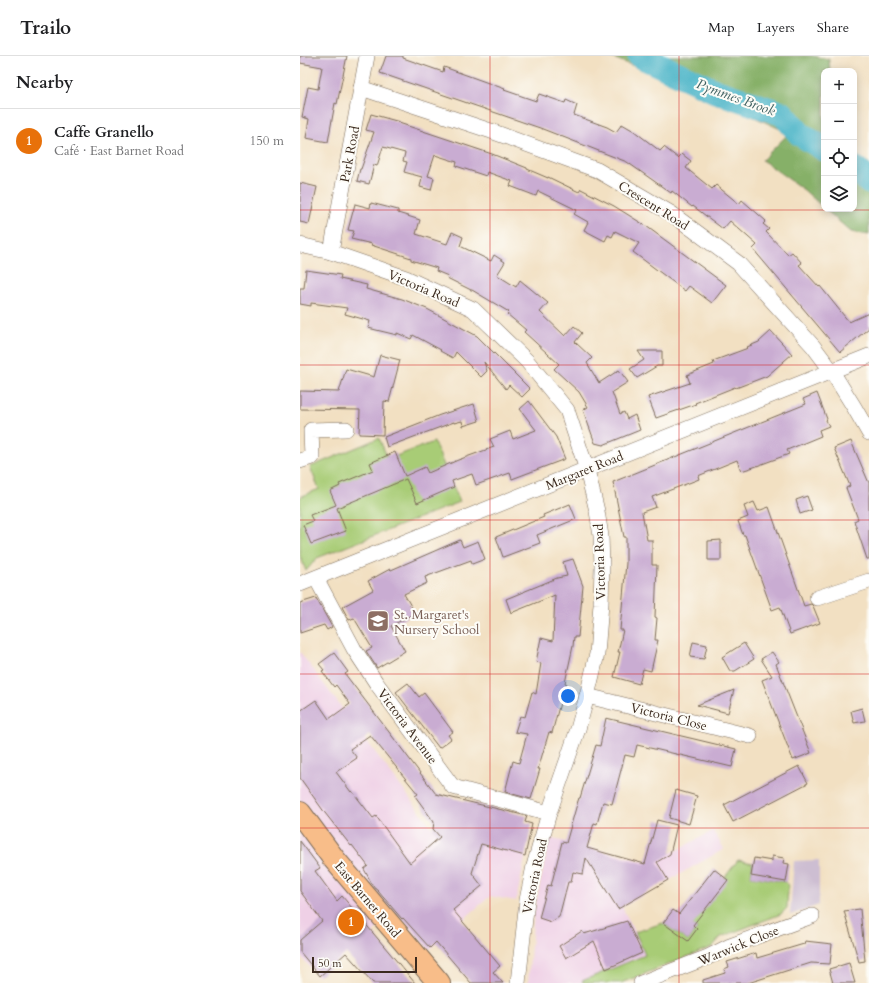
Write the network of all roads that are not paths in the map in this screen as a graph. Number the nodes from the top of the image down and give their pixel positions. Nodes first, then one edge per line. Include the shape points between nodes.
1 (367, 56) edge
2 (361, 88) junction
3 (300, 244) edge
4 (331, 252) junction
5 (869, 356) edge
6 (831, 370) junction
7 (346, 429) dead end
8 (869, 433) edge
9 (300, 461) edge
10 (587, 470) junction
11 (316, 578) junction
12 (869, 581) edge
13 (300, 584) edge
14 (816, 598) dead end
15 (588, 696) junction
16 (750, 736) dead end
17 (300, 813) edge
18 (549, 813) junction
19 (812, 916) dead end
20 (439, 983) edge
21 (518, 983) edge
22 (642, 983) edge

1 - 2 street, Park Road
2 - 4 street, Park Road
2 - 6 street, Crescent Road via 491,131 597,170 672,214 738,263 813,346
3 - 4 street, Victoria Road
4 - 10 street, Victoria Road via 406,278 473,309 527,361 567,410
5 - 6 street, Margaret Road
6 - 8 street, Crescent Road
6 - 10 street, Margaret Road
7 - 9 street via 312,430 312,457
10 - 11 street, Margaret Road
10 - 15 street, Victoria Road via 600,530 602,566 597,654
11 - 13 street, Margaret Road
11 - 18 street, Victoria Avenue via 354,649 453,787
12 - 14 street
15 - 16 street, Victoria Close
15 - 18 street, Victoria Road
17 - 20 main road, East Barnet Road via 334,859
18 - 21 street, Victoria Road via 527,900
19 - 22 street, Warwick Close via 730,946

